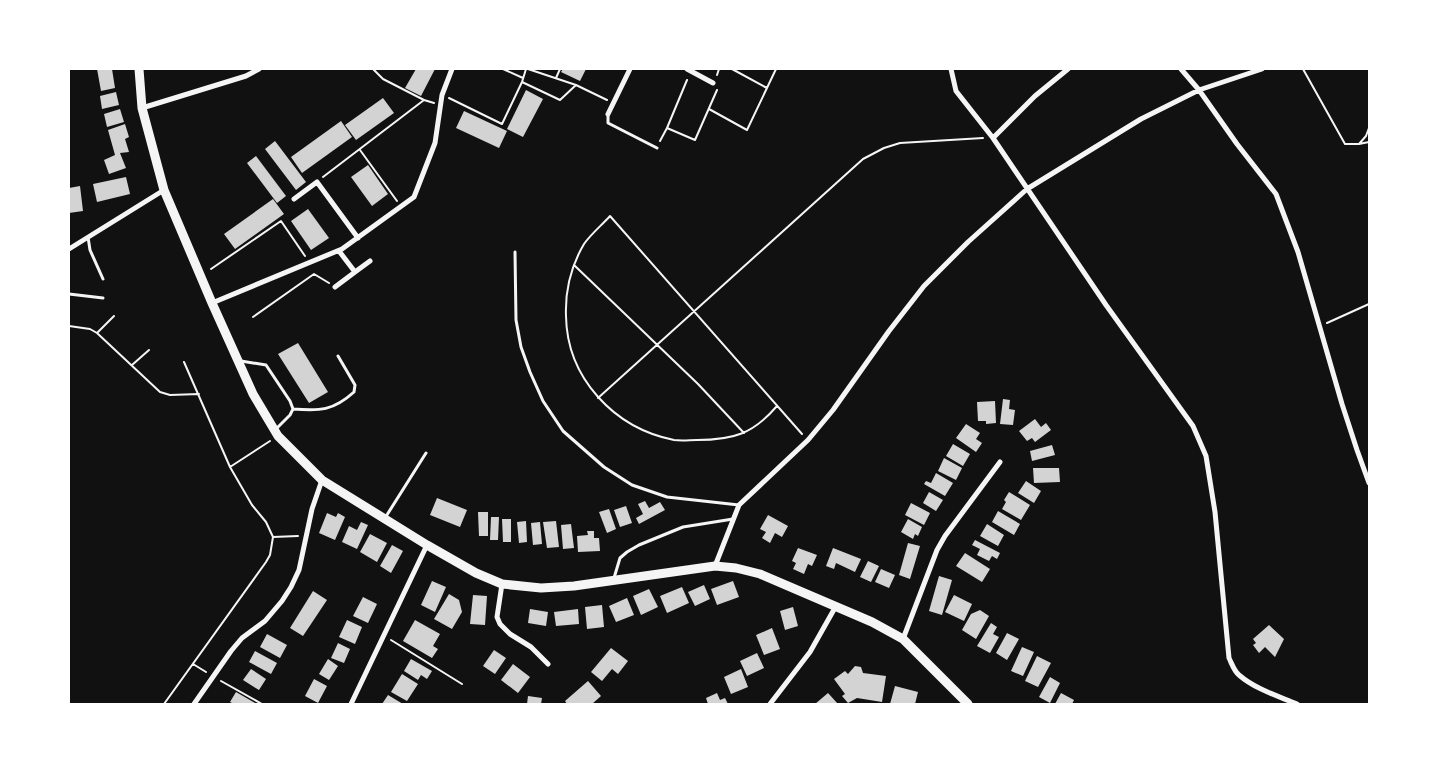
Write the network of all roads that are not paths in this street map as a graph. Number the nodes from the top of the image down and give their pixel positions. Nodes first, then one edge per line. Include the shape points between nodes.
1 (139, 69) edge
2 (258, 69) edge
3 (452, 69) edge
4 (630, 69) edge
5 (951, 69) edge
6 (1068, 69) edge
7 (1181, 69) edge
8 (1262, 69) edge
9 (689, 70) edge
10 (713, 83) road end
11 (1199, 90) junction
12 (142, 108) junction
13 (608, 114) joint
14 (993, 138) junction
15 (657, 148) road end
16 (1027, 189) junction
17 (164, 190) junction
18 (294, 199) dead end
19 (88, 237) junction
20 (358, 238) junction
21 (69, 249) edge
22 (339, 250) junction
23 (515, 252) dead end
24 (370, 261) dead end
25 (354, 272) junction
26 (104, 279) dead end
27 (335, 287) road end
28 (69, 294) edge
29 (103, 298) dead end
30 (212, 303) junction
31 (338, 356) dead end
32 (238, 361) junction
33 (293, 409) junction
34 (276, 433) junction
35 (426, 453) dead end
36 (1000, 462) dead end
37 (322, 480) junction
38 (1369, 482) edge
39 (739, 505) junction
40 (385, 518) junction
41 (733, 519) junction
42 (427, 545) junction
43 (716, 566) junction
44 (613, 581) junction
45 (502, 584) junction
46 (837, 606) junction
47 (903, 639) junction
48 (548, 664) dead end
49 (966, 703) edge
50 (194, 704) edge
51 (352, 704) edge
52 (770, 704) edge
53 (1297, 704) edge

1 - 12 main road
2 - 12 street via 246,76
3 - 20 street via 442,95 435,143 414,197
4 - 13 street
5 - 14 street via 956,91
6 - 14 street
7 - 11 street
8 - 11 street
9 - 10 street
11 - 16 street via 1141,119
11 - 38 street via 1276,194 1298,252 1318,327
12 - 17 main road
13 - 15 lane via 608,123
14 - 16 street
16 - 39 street via 924,286 808,440
16 - 53 street via 1193,426 1206,456 1215,512 1229,658 1234,670 1263,690
17 - 19 street
17 - 30 main road
18 - 20 street via 317,182
19 - 21 street
19 - 26 lane via 90,250
20 - 22 street
22 - 25 street
22 - 30 street
23 - 39 lane via 516,320 521,347 543,401 563,431 604,467 632,485 667,497
24 - 25 street
25 - 27 street
28 - 29 lane
30 - 32 main road
31 - 33 lane via 355,385 354,392 335,407
32 - 33 lane via 266,365
32 - 34 main road
33 - 34 lane
34 - 37 main road
35 - 40 lane
36 - 47 street via 937,550
37 - 40 main road
37 - 50 street via 299,570 282,601 265,621 242,638
39 - 41 street
40 - 42 main road
41 - 43 street
41 - 44 lane via 683,527 639,545 620,558
42 - 45 main road
42 - 51 street
43 - 44 main road
43 - 46 main road via 760,574
44 - 45 main road via 541,588
45 - 48 street via 497,617 500,624
46 - 47 main road
46 - 52 street via 810,652
47 - 49 main road

